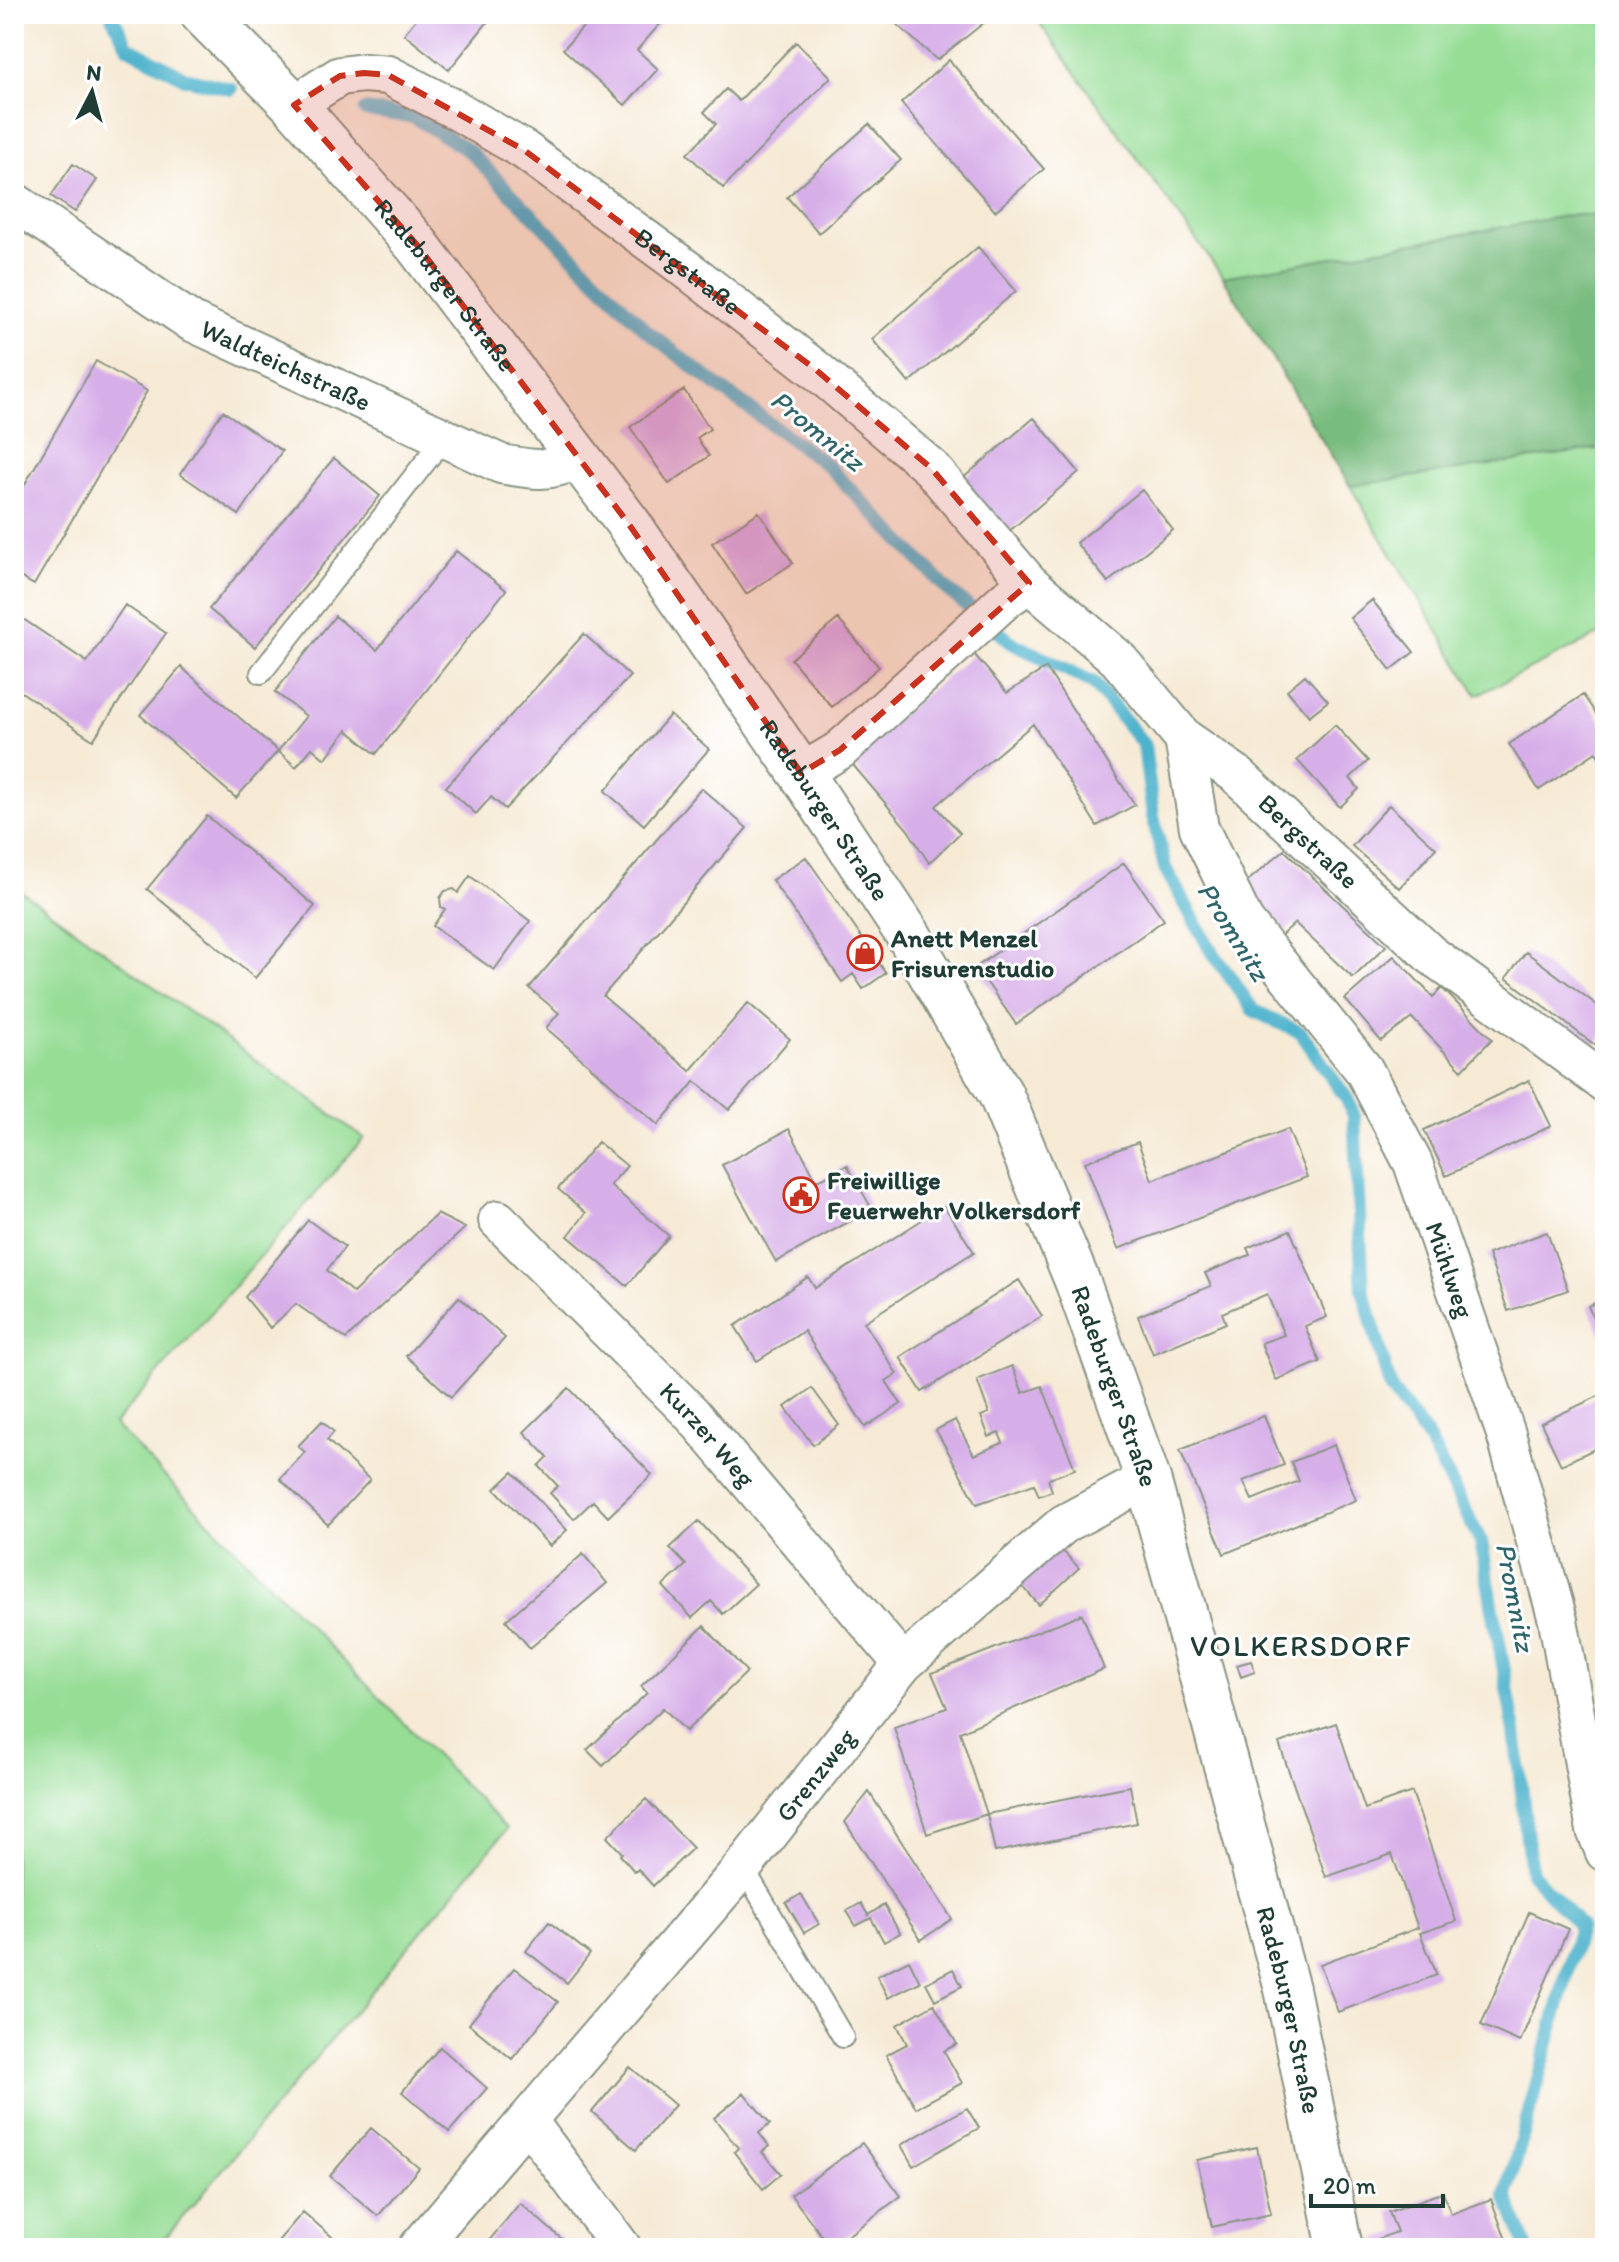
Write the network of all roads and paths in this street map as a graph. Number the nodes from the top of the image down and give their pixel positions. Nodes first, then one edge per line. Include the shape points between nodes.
1 (203, 14) edge
2 (294, 105) junction
3 (14, 202) edge
4 (444, 438) junction
5 (579, 459) junction
6 (1017, 591) junction
7 (261, 673) dead end
8 (1184, 738) junction
9 (801, 773) junction
10 (1605, 1083) edge
11 (498, 1220) dead end
12 (1148, 1479) junction
13 (903, 1664) junction
14 (1605, 1852) edge
15 (743, 1867) junction
16 (843, 2037) dead end
17 (527, 2120) junction
18 (418, 2248) edge
19 (622, 2248) edge
20 (1340, 2248) edge

1 - 2 main road, Radeburger Straße
2 - 5 main road, Radeburger Straße via 417,245
2 - 6 street, Bergstraße via 340,76 388,75 524,150 815,369 931,468
3 - 4 street, Waldteichstraße via 192,322
4 - 5 street, Waldteichstraße via 501,464 539,471
4 - 7 lane
5 - 9 main road, Radeburger Straße
6 - 8 street, Bergstraße via 1118,659
6 - 9 street via 840,750
8 - 10 street, Bergstraße via 1236,774 1430,954
8 - 14 street, Mühlweg via 1199,828 1244,921 1364,1070 1413,1163 1506,1434 1558,1620 1596,1830
9 - 12 main road, Radeburger Straße via 909,936 1001,1095 1078,1283
11 - 13 street, Kurzer Weg via 691,1413
12 - 13 street, Grenzweg via 1064,1524
12 - 20 main road, Radeburger Straße via 1287,1989
13 - 15 street, Grenzweg
15 - 16 lane
15 - 17 street, Grenzweg
17 - 18 street, Grenzweg
17 - 19 street

